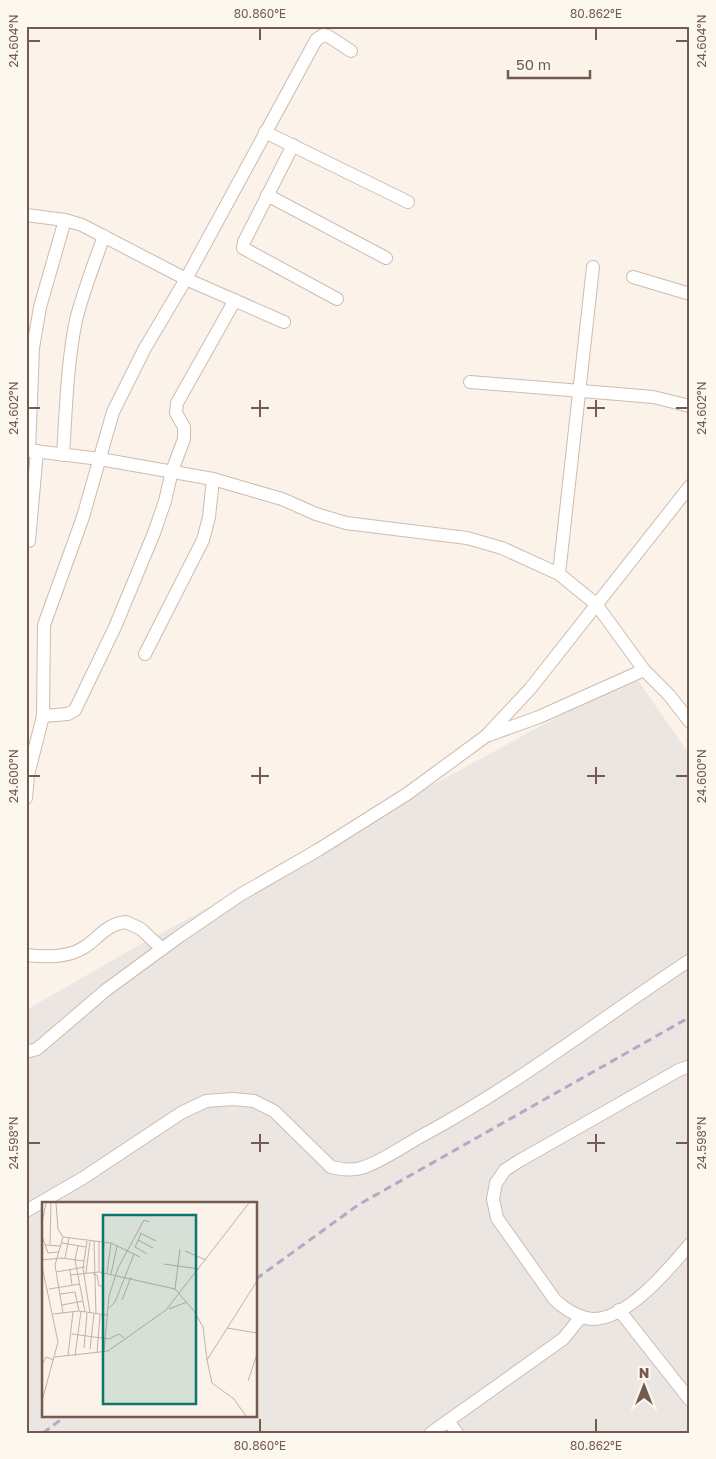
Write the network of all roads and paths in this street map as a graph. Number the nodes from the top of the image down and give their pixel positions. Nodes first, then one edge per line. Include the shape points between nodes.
1 (351, 51) dead end
2 (265, 132) junction
3 (293, 146) junction
4 (267, 195) junction
5 (408, 202) dead end
6 (26, 215) edge
7 (65, 220) junction
8 (104, 236) junction
9 (386, 258) dead end
10 (594, 266) dead end
11 (633, 277) dead end
12 (186, 279) junction
13 (690, 294) edge
14 (337, 299) dead end
15 (235, 300) junction
16 (284, 322) dead end
17 (470, 382) dead end
18 (580, 392) junction
19 (690, 406) edge
20 (31, 451) edge
21 (62, 455) junction
22 (100, 459) junction
23 (172, 471) junction
24 (212, 479) junction
25 (690, 486) edge
26 (29, 541) dead end
27 (558, 574) junction
28 (596, 604) junction
29 (144, 654) dead end
30 (644, 670) junction
31 (43, 716) junction
32 (690, 722) edge
33 (486, 736) junction
34 (27, 775) edge
35 (26, 798) edge
36 (162, 948) junction
37 (26, 955) edge
38 (690, 960) edge
39 (26, 1052) edge
40 (690, 1066) edge
41 (26, 1211) edge
42 (690, 1244) edge
43 (619, 1310) junction
44 (581, 1316) junction
45 (690, 1400) edge
46 (448, 1421) junction
47 (431, 1433) edge
48 (456, 1433) edge

1 - 2 street via 331,37 320,36
2 - 3 street
2 - 12 street
3 - 4 street
3 - 5 street
4 - 9 street
4 - 14 street via 244,242 245,251
6 - 7 street
7 - 8 street
7 - 20 street via 40,307 34,348
8 - 12 street
8 - 21 street via 76,321
10 - 18 street
11 - 13 street
12 - 15 street
12 - 22 street via 126,382 113,412
15 - 16 street
15 - 23 street via 177,403 177,418 185,432
17 - 18 street
18 - 19 street via 653,398
18 - 27 street
20 - 21 street
20 - 26 street
21 - 22 street
22 - 23 street
22 - 31 street via 44,626
23 - 24 street
23 - 31 street via 165,502 133,586 79,703 68,714
24 - 27 street via 264,493 346,523 467,538 502,548
24 - 29 street via 210,517 203,540
25 - 28 street
27 - 28 street
28 - 30 street
28 - 33 street via 530,689
30 - 32 street
30 - 33 street via 539,717
31 - 34 street
33 - 36 street via 407,794 240,895
34 - 35 street
36 - 37 street via 141,929 126,922 108,927 83,948 67,955
36 - 39 street via 36,1049
38 - 41 street via 509,1084 361,1168 344,1170 331,1167 274,1111 254,1101 206,1101 181,1113 83,1178
40 - 44 street via 518,1161 505,1170 496,1183 493,1199 497,1218 555,1300
42 - 43 street via 640,1297
43 - 44 street via 610,1316
43 - 45 street
44 - 46 street via 563,1338
46 - 47 street
46 - 48 street

